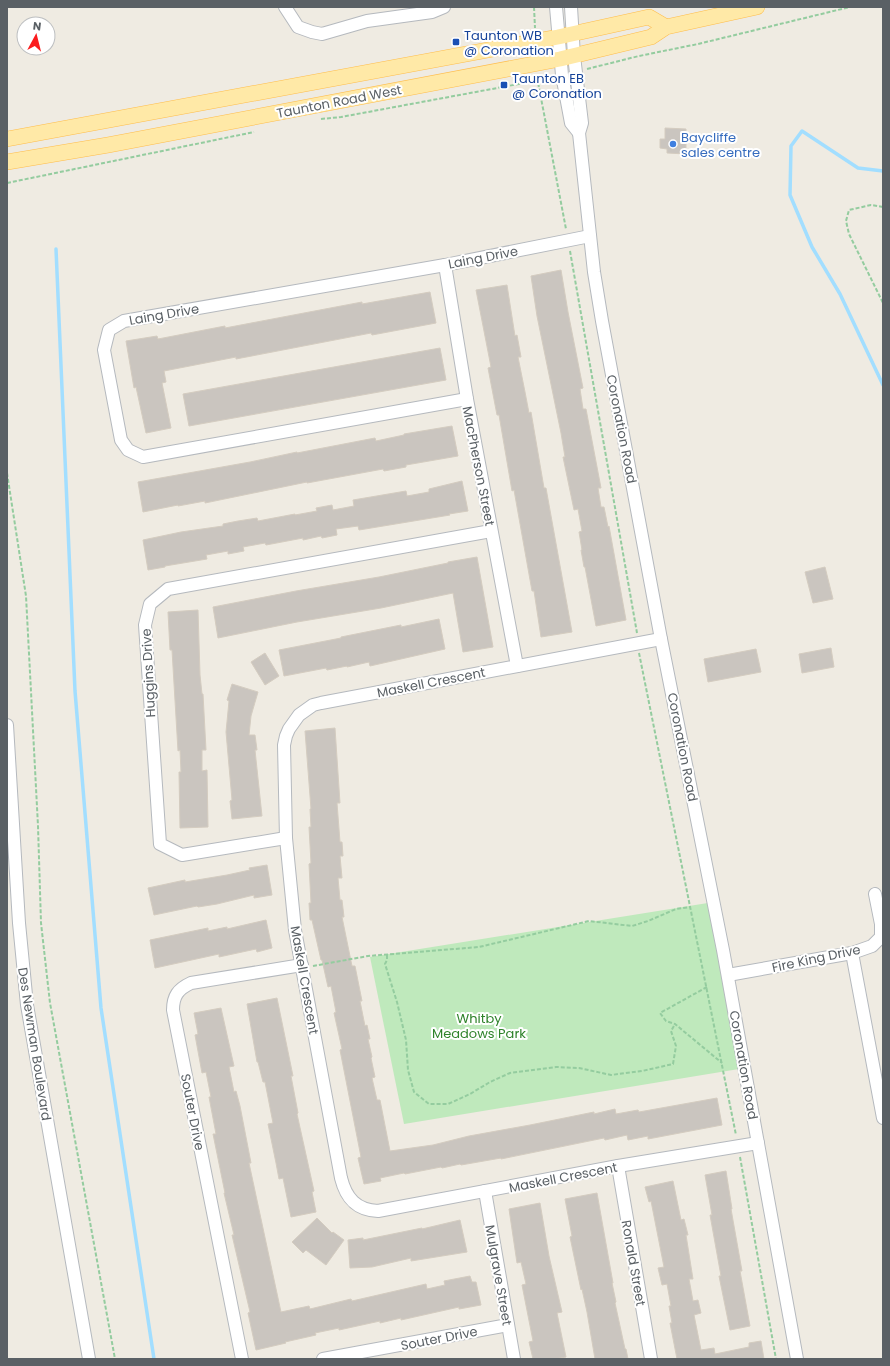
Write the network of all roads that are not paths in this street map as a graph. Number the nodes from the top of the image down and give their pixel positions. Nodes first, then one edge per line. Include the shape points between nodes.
1 (285, 7) edge
2 (444, 7) edge
3 (556, 7) edge
4 (571, 7) edge
5 (757, 7) edge
6 (666, 27) junction
7 (565, 36) junction
8 (567, 57) junction
9 (579, 133) junction
10 (7, 138) edge
11 (7, 162) edge
12 (590, 236) junction
13 (445, 265) junction
14 (467, 399) junction
15 (491, 531) junction
16 (661, 640) junction
17 (517, 666) junction
18 (7, 725) edge
19 (286, 838) junction
20 (875, 894) dead end
21 (852, 953) junction
22 (302, 965) junction
23 (728, 975) junction
24 (883, 1118) edge
25 (758, 1143) junction
26 (618, 1166) junction
27 (485, 1191) junction
28 (508, 1325) junction
29 (379, 1354) edge
30 (89, 1359) edge
31 (242, 1359) edge
32 (324, 1359) edge
33 (514, 1359) edge
34 (651, 1359) edge
35 (797, 1359) edge

1 - 2 street via 298,27 322,34 367,21 432,12
3 - 7 street, Coronation Road
4 - 7 street, Coronation Road
5 - 6 main road, Taunton Road West
6 - 7 main road, Taunton Road West via 649,17
6 - 8 main road, Taunton Road West via 651,38
7 - 8 street, Coronation Road
7 - 10 main road, Taunton Road West
8 - 9 street, Coronation Road via 576,72 582,122
8 - 9 street, Coronation Road via 562,75 571,124
8 - 11 main road, Taunton Road West
9 - 12 street, Coronation Road
12 - 13 street, Laing Drive
12 - 16 street, Coronation Road via 602,321
13 - 14 street, MacPherson Street
13 - 14 street, Laing Drive via 124,321 109,330 104,350 120,440 128,450 143,457
14 - 15 street, MacPherson Street
15 - 17 street, MacPherson Street
15 - 19 street, Huggins Drive via 168,589 150,604 145,625 160,844 182,855
16 - 17 street, Maskell Crescent
16 - 23 street, Coronation Road
17 - 19 street, Maskell Crescent via 325,702 306,710 296,718 289,729 284,745
18 - 30 street, Des Newman Boulevard via 19,923 27,1005
19 - 22 street, Maskell Crescent via 295,930
20 - 21 street, Fire King Drive via 881,936 872,946
21 - 23 street, Fire King Drive
21 - 24 street
22 - 27 street, Maskell Crescent via 341,1178 344,1190 351,1200 361,1207 378,1211
22 - 31 street, Souter Drive via 191,983 181,989 173,1002
23 - 25 street, Coronation Road
25 - 26 street, Maskell Crescent
25 - 35 street, Coronation Road
26 - 27 street, Maskell Crescent
26 - 34 street, Ronald Street
27 - 28 street, Mulgrave Street
28 - 29 street, Souter Drive
28 - 33 street, Mulgrave Street
29 - 32 street, Souter Drive

